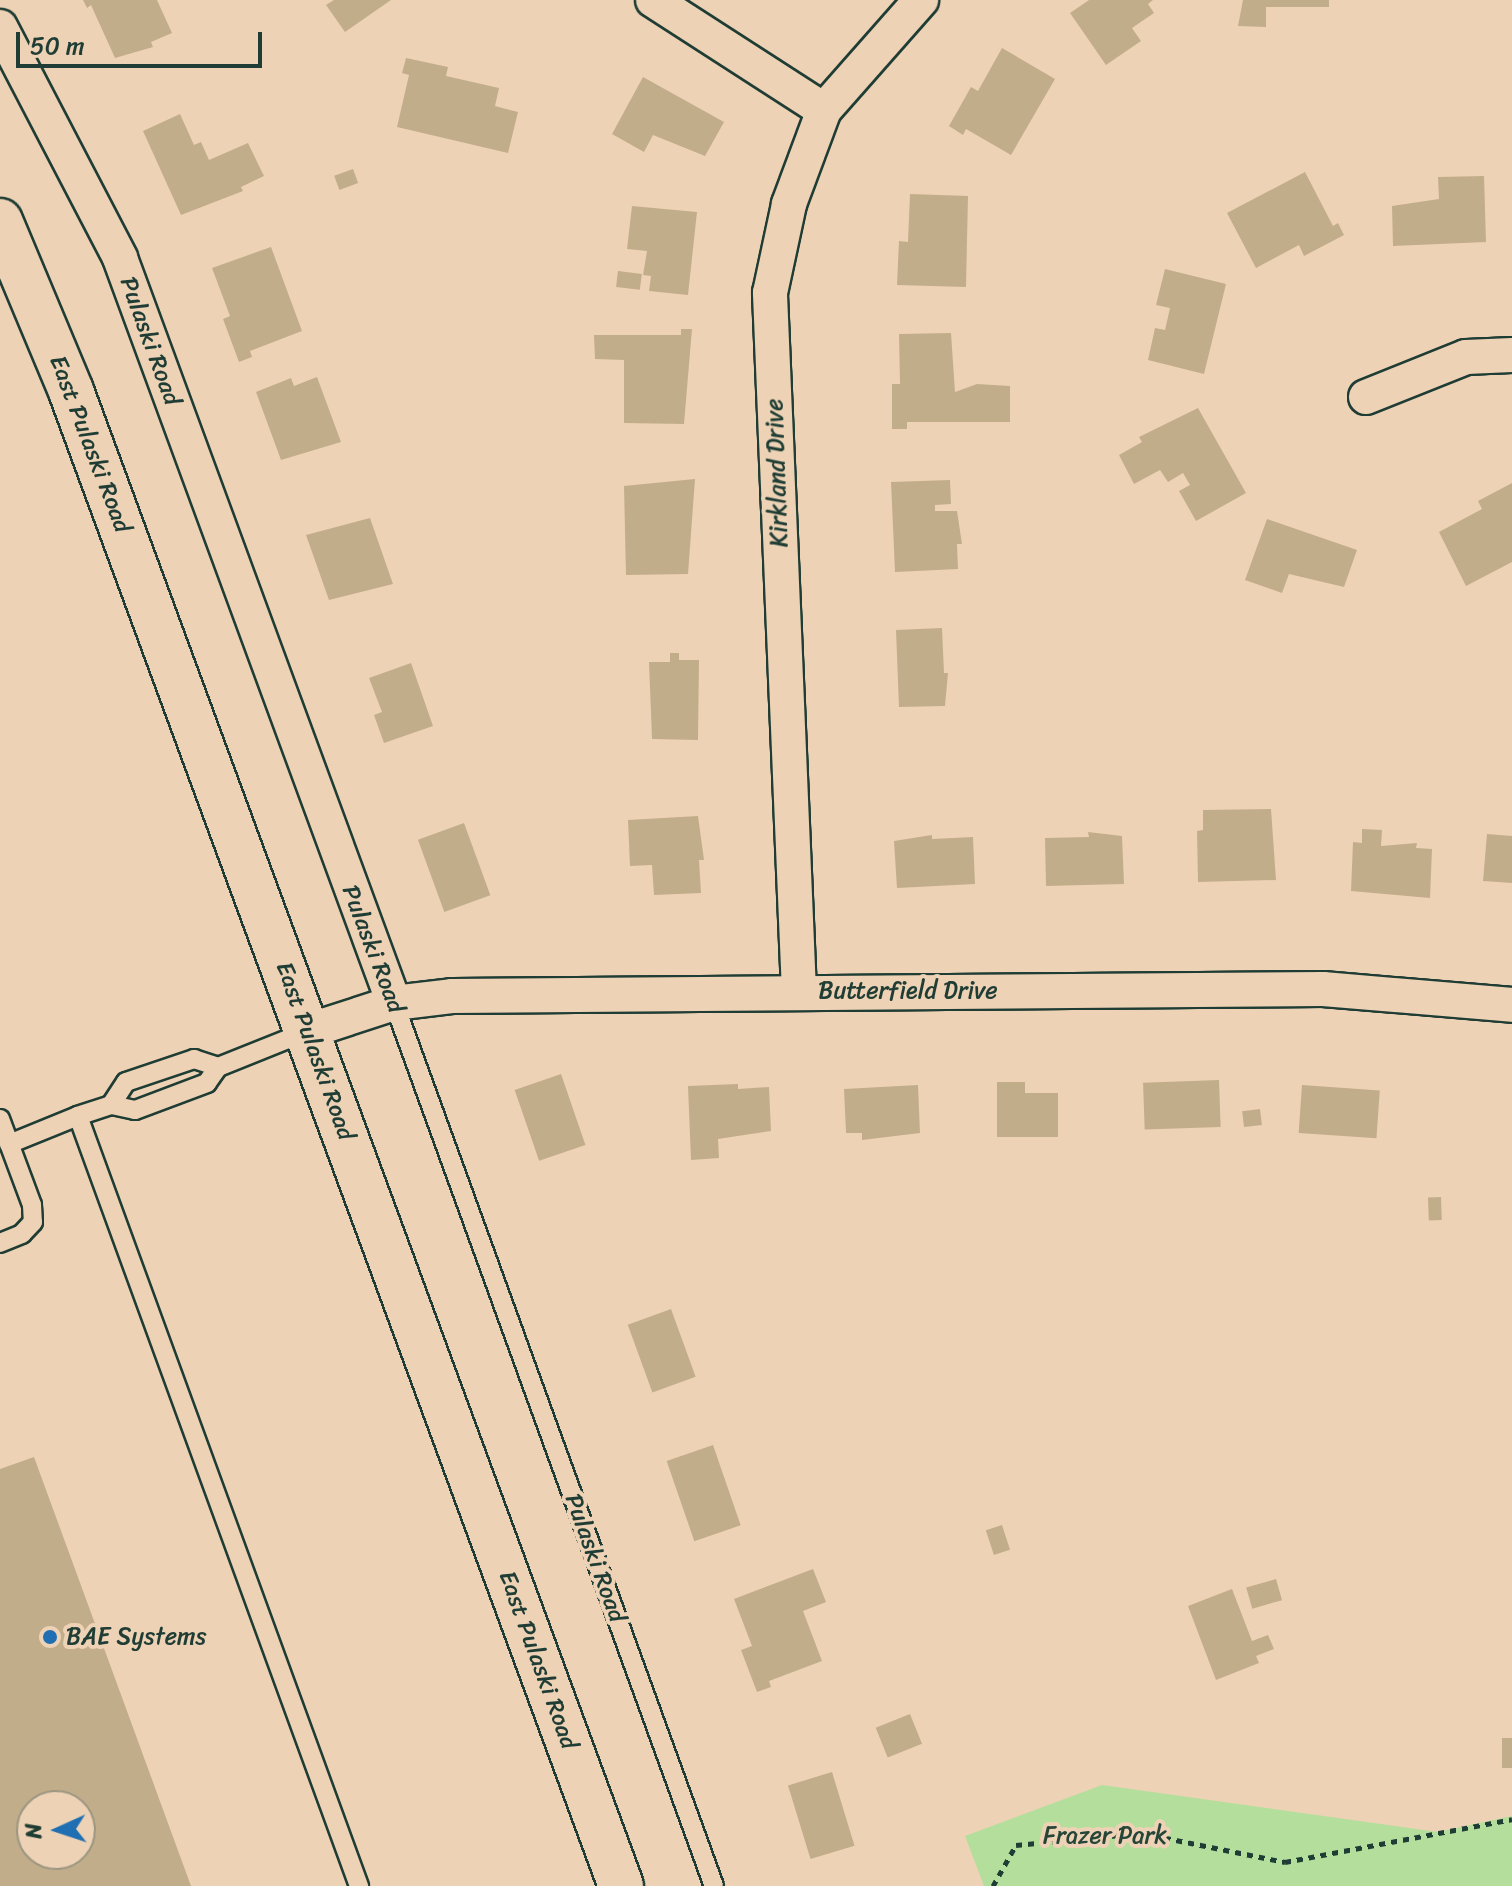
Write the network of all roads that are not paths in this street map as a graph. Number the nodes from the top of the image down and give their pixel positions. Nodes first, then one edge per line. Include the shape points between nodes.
1 (653, 0) edge
2 (921, 0) edge
3 (0, 27) edge
4 (824, 110) junction
5 (0, 221) edge
6 (1512, 355) edge
7 (1366, 397) dead end
8 (799, 992) junction
9 (394, 1003) junction
10 (1512, 1005) edge
11 (308, 1031) junction
12 (218, 1067) junction
13 (111, 1105) junction
14 (78, 1116) junction
15 (0, 1119) edge
16 (9, 1144) junction
17 (0, 1243) edge
18 (359, 1886) edge
19 (621, 1886) edge
20 (714, 1886) edge

1 - 4 street
2 - 4 street, Kirkland Drive
3 - 9 street, Pulaski Road via 120,258
4 - 8 street, Kirkland Drive via 789,204 770,293
5 - 11 main road, East Pulaski Road via 71,391
6 - 7 street via 1466,357
8 - 9 street, Butterfield Drive via 452,996
8 - 10 street, Butterfield Drive via 1323,989
9 - 11 street, Butterfield Drive
9 - 20 lane, Pulaski Road
11 - 12 lane
11 - 19 main road, East Pulaski Road
12 - 13 lane via 207,1083 135,1110
12 - 13 lane via 194,1059 126,1082
13 - 14 lane
14 - 16 lane
14 - 18 lane
15 - 16 lane
16 - 17 lane via 32,1205 33,1222 22,1234

